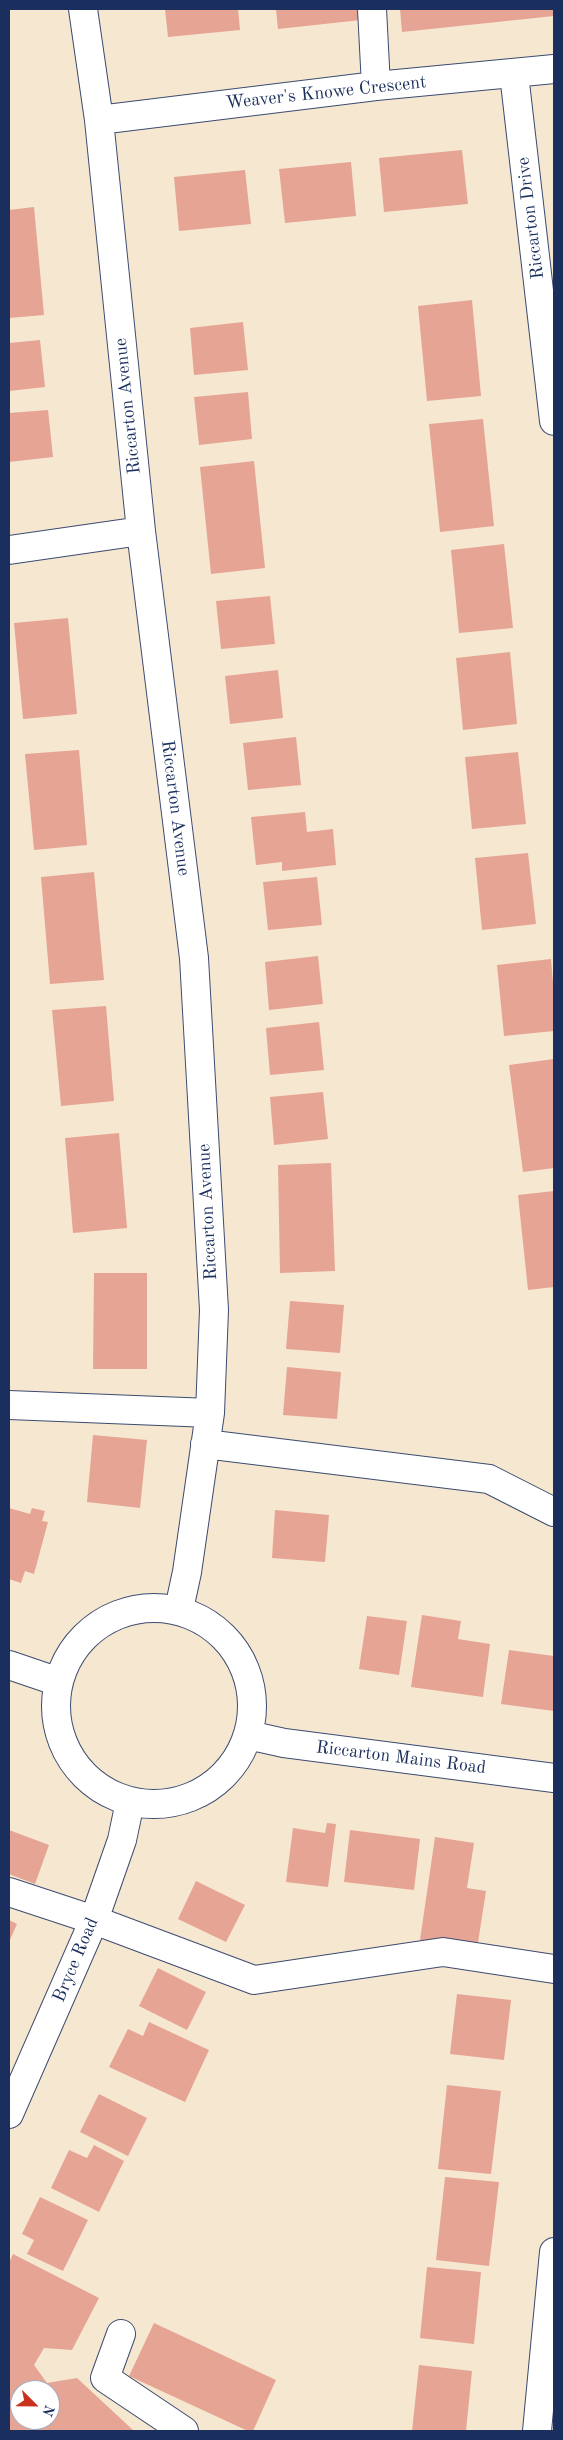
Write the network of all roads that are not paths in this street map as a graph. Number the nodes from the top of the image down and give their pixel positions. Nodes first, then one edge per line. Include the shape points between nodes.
1 (84, 9) edge
2 (372, 9) edge
3 (554, 70) edge
4 (514, 74) junction
5 (376, 86) junction
6 (99, 120) junction
7 (554, 421) edge
8 (141, 531) junction
9 (9, 550) edge
10 (9, 1405) edge
11 (210, 1412) junction
12 (205, 1444) junction
13 (554, 1512) edge
14 (179, 1609) junction
15 (9, 1665) edge
16 (59, 1682) junction
17 (248, 1735) junction
18 (554, 1778) edge
19 (130, 1802) junction
20 (9, 1892) edge
21 (94, 1920) junction
22 (554, 1970) edge
23 (9, 2114) edge
24 (554, 2252) edge
25 (121, 2334) dead end
26 (184, 2431) edge
27 (537, 2431) edge

1 - 6 street, Riccarton Avenue
2 - 5 street
3 - 4 street, Weaver's Knowe Crescent
4 - 5 street, Weaver's Knowe Crescent
4 - 7 street, Riccarton Drive
5 - 6 street, Weaver's Knowe Crescent
6 - 8 street, Riccarton Avenue
8 - 9 street
8 - 11 street, Riccarton Avenue via 194,958 214,1310
10 - 11 street
11 - 12 street, Riccarton Avenue
12 - 13 street via 489,1479
12 - 14 street, Riccarton Avenue
14 - 16 street via 152,1608 120,1614 93,1630 72,1653
14 - 17 street via 210,1626 232,1647 247,1674 252,1705
15 - 16 street
16 - 19 street via 56,1713 62,1743 78,1770 102,1790
17 - 18 street, Riccarton Mains Road via 284,1743
17 - 19 street via 235,1762 215,1784 189,1799 160,1805
19 - 21 street, Bryce Road via 122,1840
20 - 21 street
21 - 22 street via 254,1980 443,1952
21 - 23 street, Bryce Road
24 - 27 street
25 - 26 street via 105,2378

